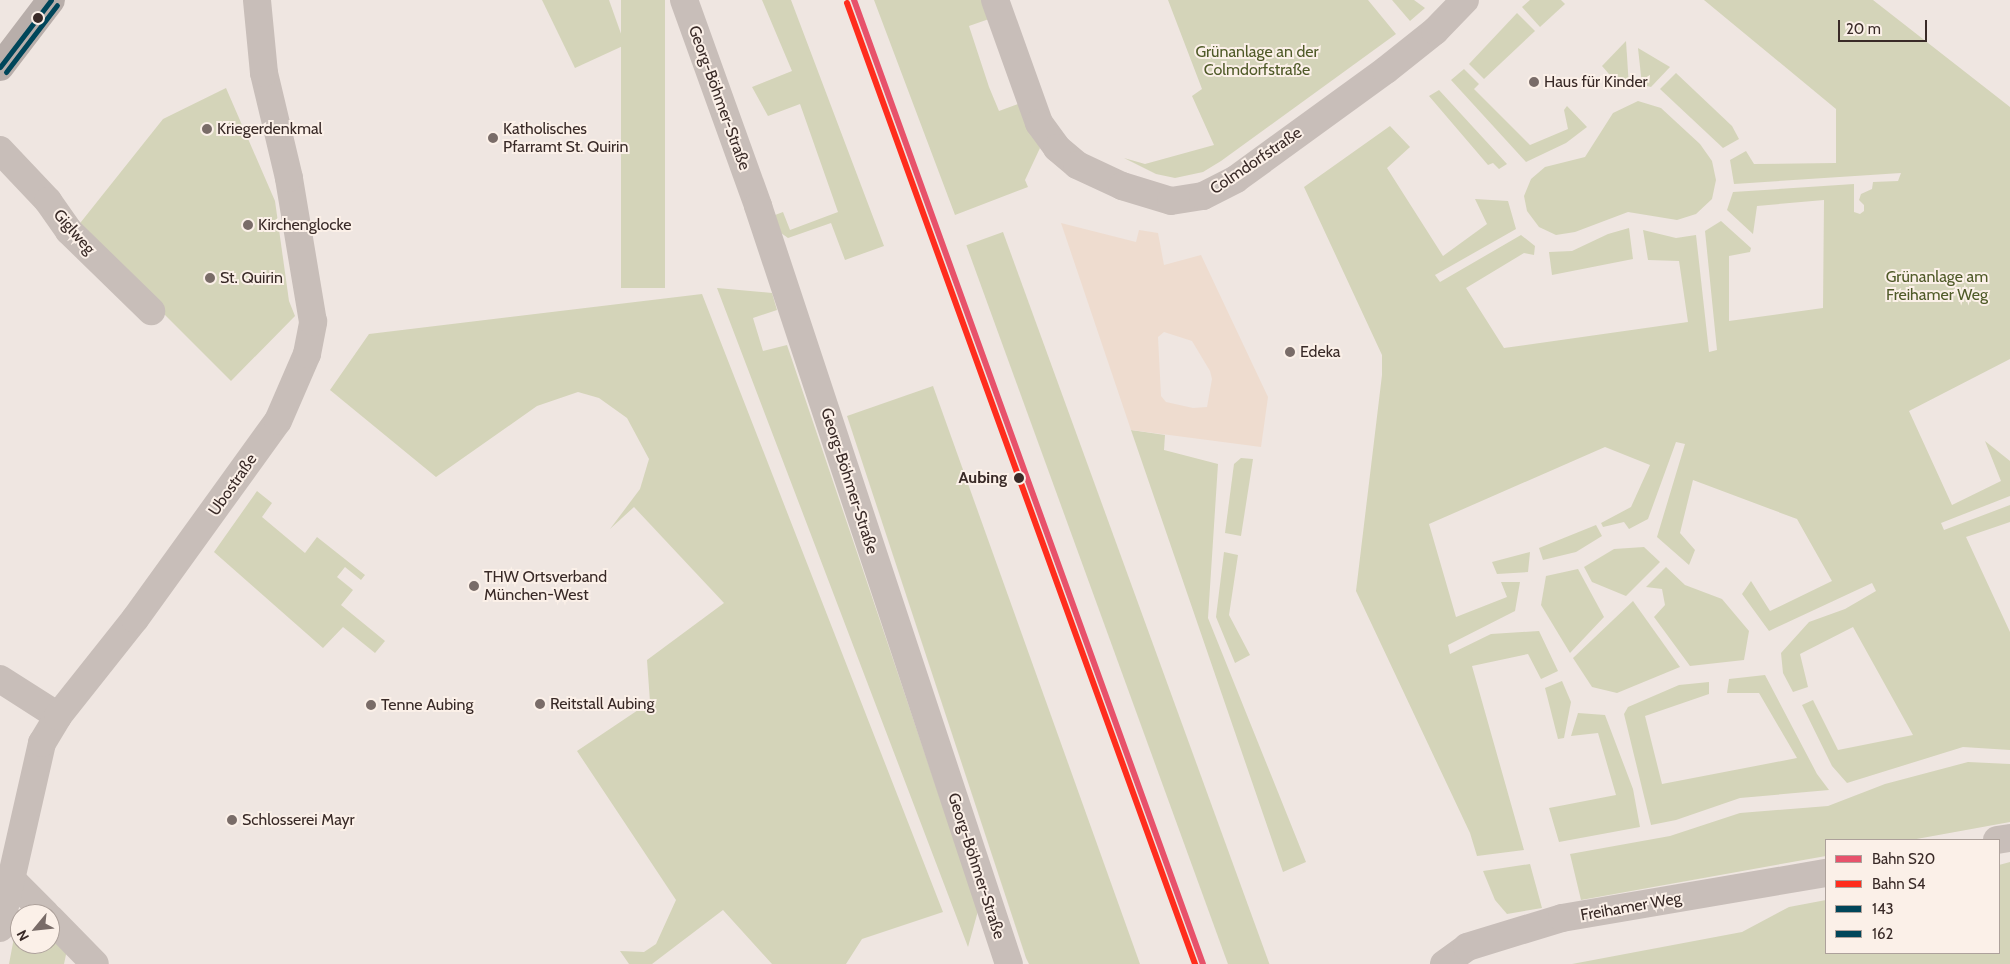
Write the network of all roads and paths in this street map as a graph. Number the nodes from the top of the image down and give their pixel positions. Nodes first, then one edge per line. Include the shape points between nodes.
1 (51, 0) edge
2 (257, 0) edge
3 (684, 0) edge
4 (995, 0) edge
5 (1465, 0) edge
6 (0, 68) edge
7 (0, 150) edge
8 (151, 311) dead end
9 (0, 679) edge
10 (58, 716) junction
11 (1825, 873) edge
12 (11, 879) junction
13 (36, 904) edge
14 (0, 928) edge
15 (60, 928) edge
16 (999, 957) edge
17 (95, 964) edge
18 (1444, 964) edge

1 - 6 main road
2 - 10 street, Ubostraße via 264,73 289,178 313,322 306,354 278,421 135,619
3 - 16 street, Georg-Böhmer-Straße via 758,206
4 - 5 street, Colmdorfstraße via 1035,114 1057,148 1077,164 1122,186 1171,201 1203,196 1236,179 1386,70 1435,31
7 - 8 street, Giglweg via 48,201 69,231
9 - 10 street
10 - 12 street, Ubostraße via 42,743
11 - 18 street, Freihamer Weg via 1562,918 1467,947
12 - 13 street
12 - 14 street, Ubostraße
15 - 17 street

